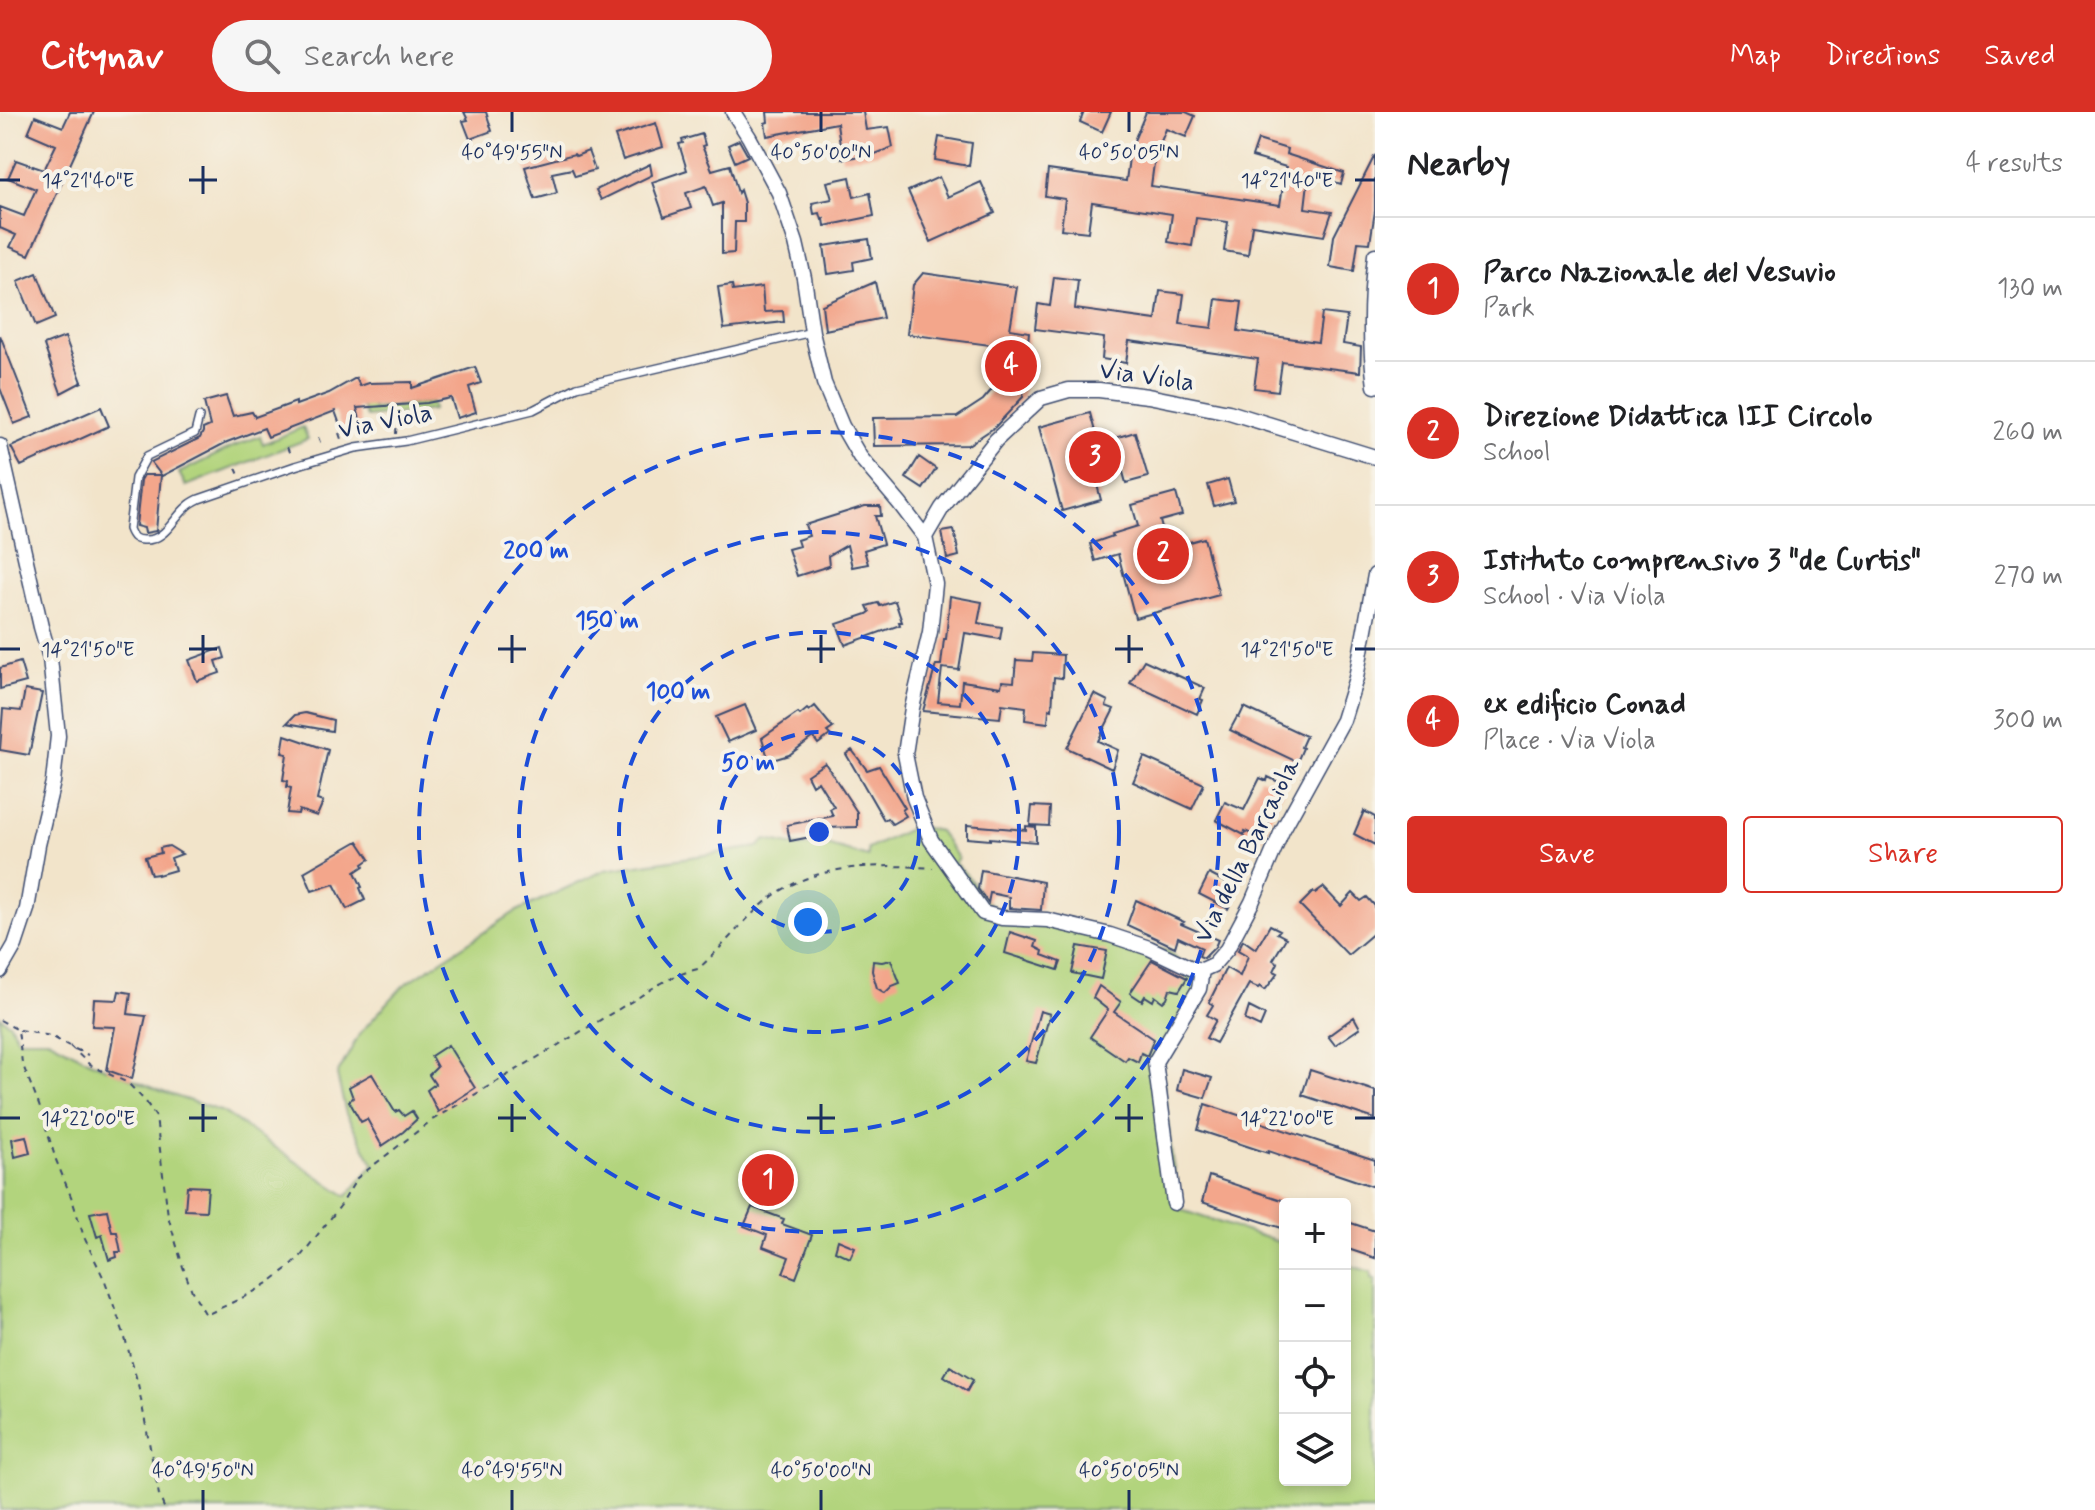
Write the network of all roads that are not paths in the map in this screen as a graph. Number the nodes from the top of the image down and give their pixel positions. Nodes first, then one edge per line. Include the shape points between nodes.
1 (733, 112) edge
2 (1375, 255) edge
3 (812, 332) junction
4 (1375, 386) edge
5 (199, 417) dead end
6 (0, 446) edge
7 (1375, 457) edge
8 (4, 480) edge
9 (925, 537) junction
10 (1375, 575) edge
11 (1202, 970) junction
12 (0, 971) edge
13 (1174, 1203) dead end

1 - 3 street via 779,193 799,254
2 - 4 street via 1370,321
3 - 5 lane, Via Viola via 577,387 533,410 295,466 199,499 158,539 137,539 129,529 135,478 147,456 195,433
3 - 9 street via 824,383 842,426 860,457
6 - 8 street
7 - 9 street, Via Viola via 1229,412 1148,396 1069,390 1041,398 996,440
8 - 12 street via 50,658 58,736 27,909
9 - 11 street, Via della Barcaiola via 935,584 905,754 914,798 931,840 983,913 1047,920 1110,935
10 - 11 street, Via della Barcaiola via 1343,720 1282,831 1227,949
11 - 13 street via 1199,989 1155,1062

